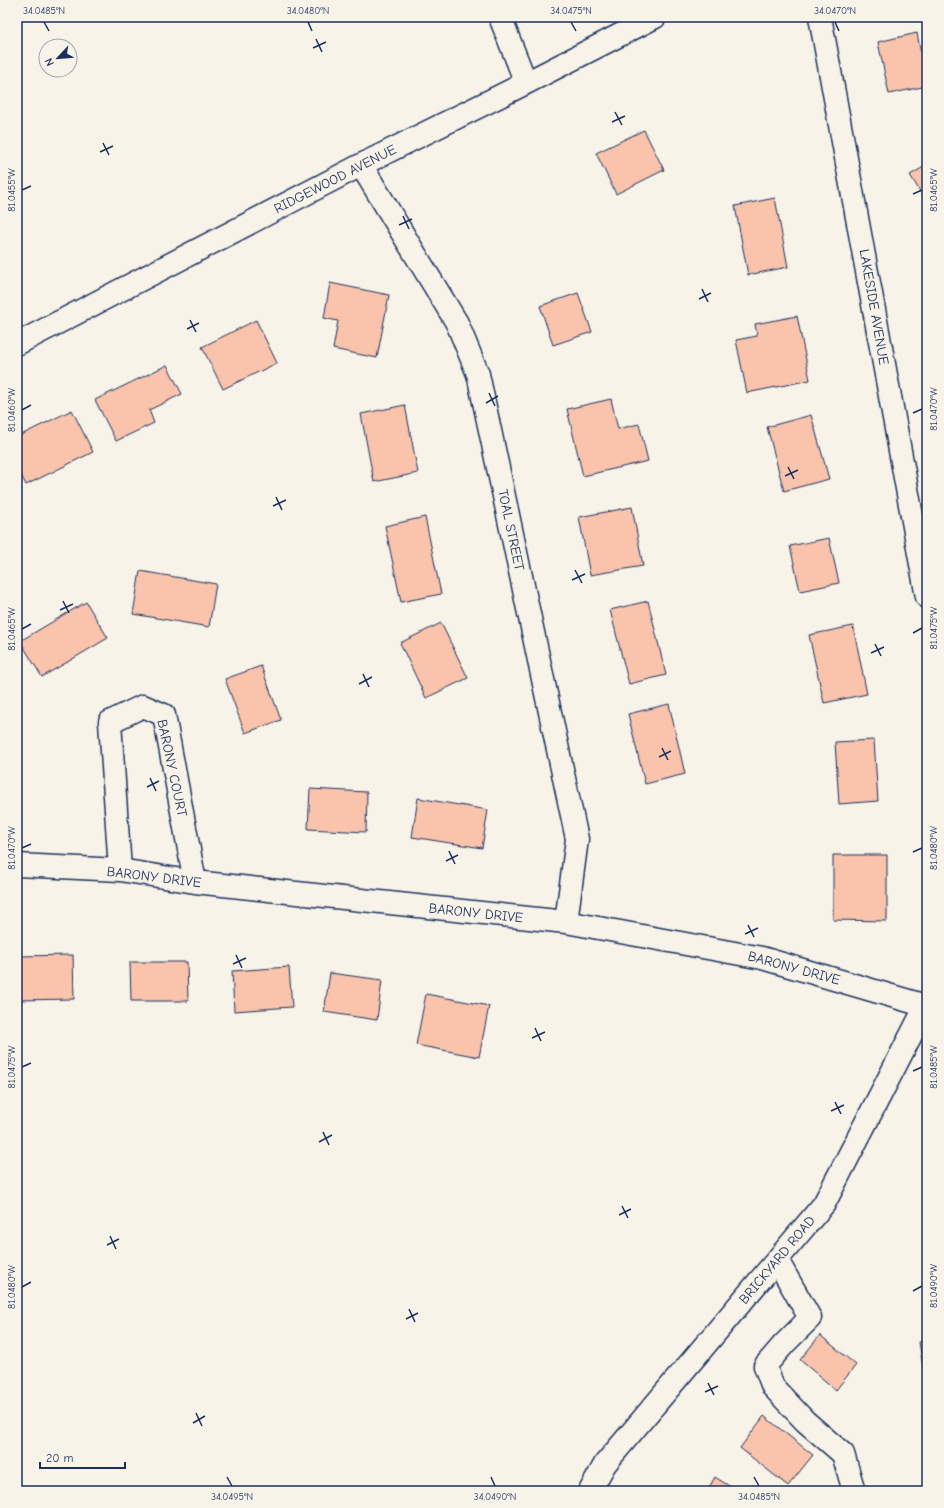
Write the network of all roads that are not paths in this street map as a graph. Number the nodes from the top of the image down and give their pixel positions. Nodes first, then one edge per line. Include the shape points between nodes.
1 (500, 17) edge
2 (655, 17) edge
3 (820, 17) edge
4 (526, 83) junction
5 (361, 165) junction
6 (18, 340) edge
7 (926, 591) edge
8 (17, 866) edge
9 (120, 870) junction
10 (195, 882) junction
11 (566, 922) junction
12 (927, 1005) edge
13 (777, 1260) junction
14 (590, 1491) edge
15 (854, 1491) edge

1 - 4 street
2 - 4 street, RIDGEWOOD AVENUE
3 - 7 street, LAKESIDE AVENUE
4 - 5 street, RIDGEWOOD AVENUE
5 - 6 street, RIDGEWOOD AVENUE
5 - 11 street, TOAL STREET via 457,323 478,374 577,839
8 - 9 street, BARONY DRIVE
9 - 10 street, BARONY DRIVE
9 - 10 street, BARONY COURT via 110,722 142,706 164,715
10 - 11 street, BARONY DRIVE
11 - 12 street, BARONY DRIVE via 762,958
12 - 13 street, BRICKYARD ROAD via 824,1204
13 - 14 street, BRICKYARD ROAD via 605,1464
13 - 15 street via 810,1318 765,1366 773,1387 805,1421 843,1454

